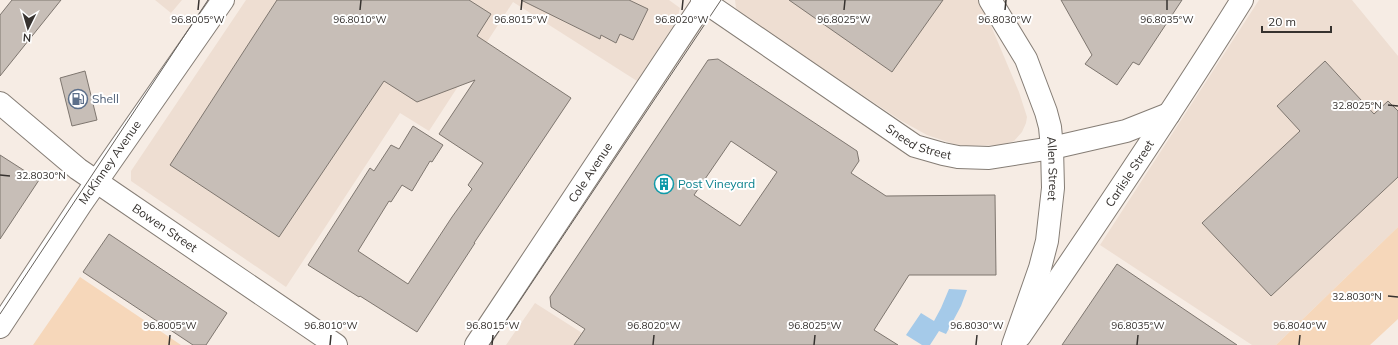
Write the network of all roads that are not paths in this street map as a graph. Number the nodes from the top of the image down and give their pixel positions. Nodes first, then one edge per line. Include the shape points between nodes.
1 (223, 0) edge
2 (704, 0) edge
3 (990, 0) edge
4 (1242, 0) edge
5 (0, 104) edge
6 (1169, 114) junction
7 (1052, 148) junction
8 (97, 181) junction
9 (0, 328) edge
10 (336, 345) edge
11 (476, 345) edge
12 (1013, 345) edge

1 - 8 street, McKinney Avenue
2 - 7 street, Sneed Street via 915,146 958,157 989,158
2 - 11 street, Cole Avenue
3 - 7 street, Allen Street via 1026,59 1046,112
4 - 6 street, Carlisle Street
5 - 8 street, Bowen Street via 78,169
6 - 7 street, Sneed Street via 1126,132
6 - 12 street, Carlisle Street
7 - 12 street, Allen Street via 1053,188 1047,241
8 - 9 street, McKinney Avenue
8 - 10 street, Bowen Street

